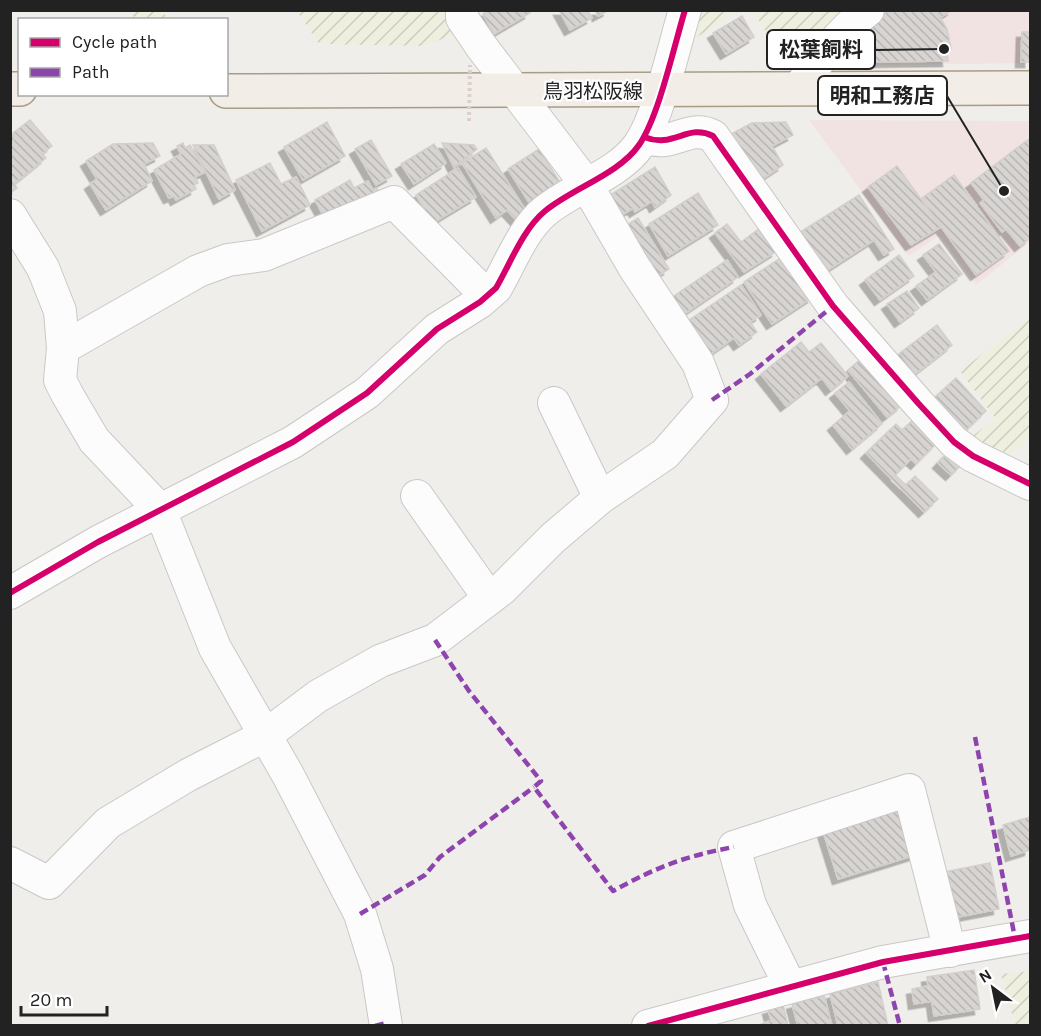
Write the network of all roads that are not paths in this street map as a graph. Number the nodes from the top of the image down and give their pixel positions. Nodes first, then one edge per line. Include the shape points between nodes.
1 (462, 10) edge
2 (685, 10) edge
3 (868, 10) edge
4 (1030, 88) edge
5 (798, 89) junction
6 (515, 90) junction
7 (661, 90) junction
8 (228, 91) edge
9 (644, 137) junction
10 (586, 184) junction
11 (13, 222) edge
12 (488, 296) junction
13 (63, 348) junction
14 (554, 403) dead end
15 (1030, 484) edge
16 (417, 496) dead end
17 (600, 498) junction
18 (160, 510) junction
19 (10, 593) edge
20 (489, 598) junction
21 (266, 735) junction
22 (10, 862) edge
23 (1030, 936) edge
24 (950, 951) junction
25 (790, 986) junction
26 (718, 1016) edge
27 (386, 1026) edge
28 (648, 1026) edge

1 - 6 street via 462,18
2 - 7 street
3 - 5 street via 825,51
4 - 5 main road, 鳥羽松阪線
5 - 7 main road, 鳥羽松阪線
6 - 7 main road, 鳥羽松阪線
6 - 8 main road, 鳥羽松阪線
6 - 10 street
7 - 9 street
9 - 10 street via 625,161
9 - 15 street via 664,142 699,131 713,136 833,306 954,442 973,456
10 - 12 street via 544,212
10 - 17 street via 634,267 698,363 712,400 665,454
11 - 13 street via 53,290 60,311
12 - 13 street via 394,202 264,255 228,260 198,271
12 - 18 street via 437,329 367,393 293,442
13 - 18 street via 60,380 88,430
14 - 17 street
16 - 20 street
17 - 20 street
18 - 19 street
18 - 21 street via 215,648
20 - 21 street via 435,640 380,661 318,696
21 - 22 street via 188,775 108,824 49,883
21 - 27 street via 360,915 377,969
23 - 24 street
24 - 25 street via 884,962
24 - 25 street via 909,790 734,847 750,905
25 - 26 street
26 - 28 street

